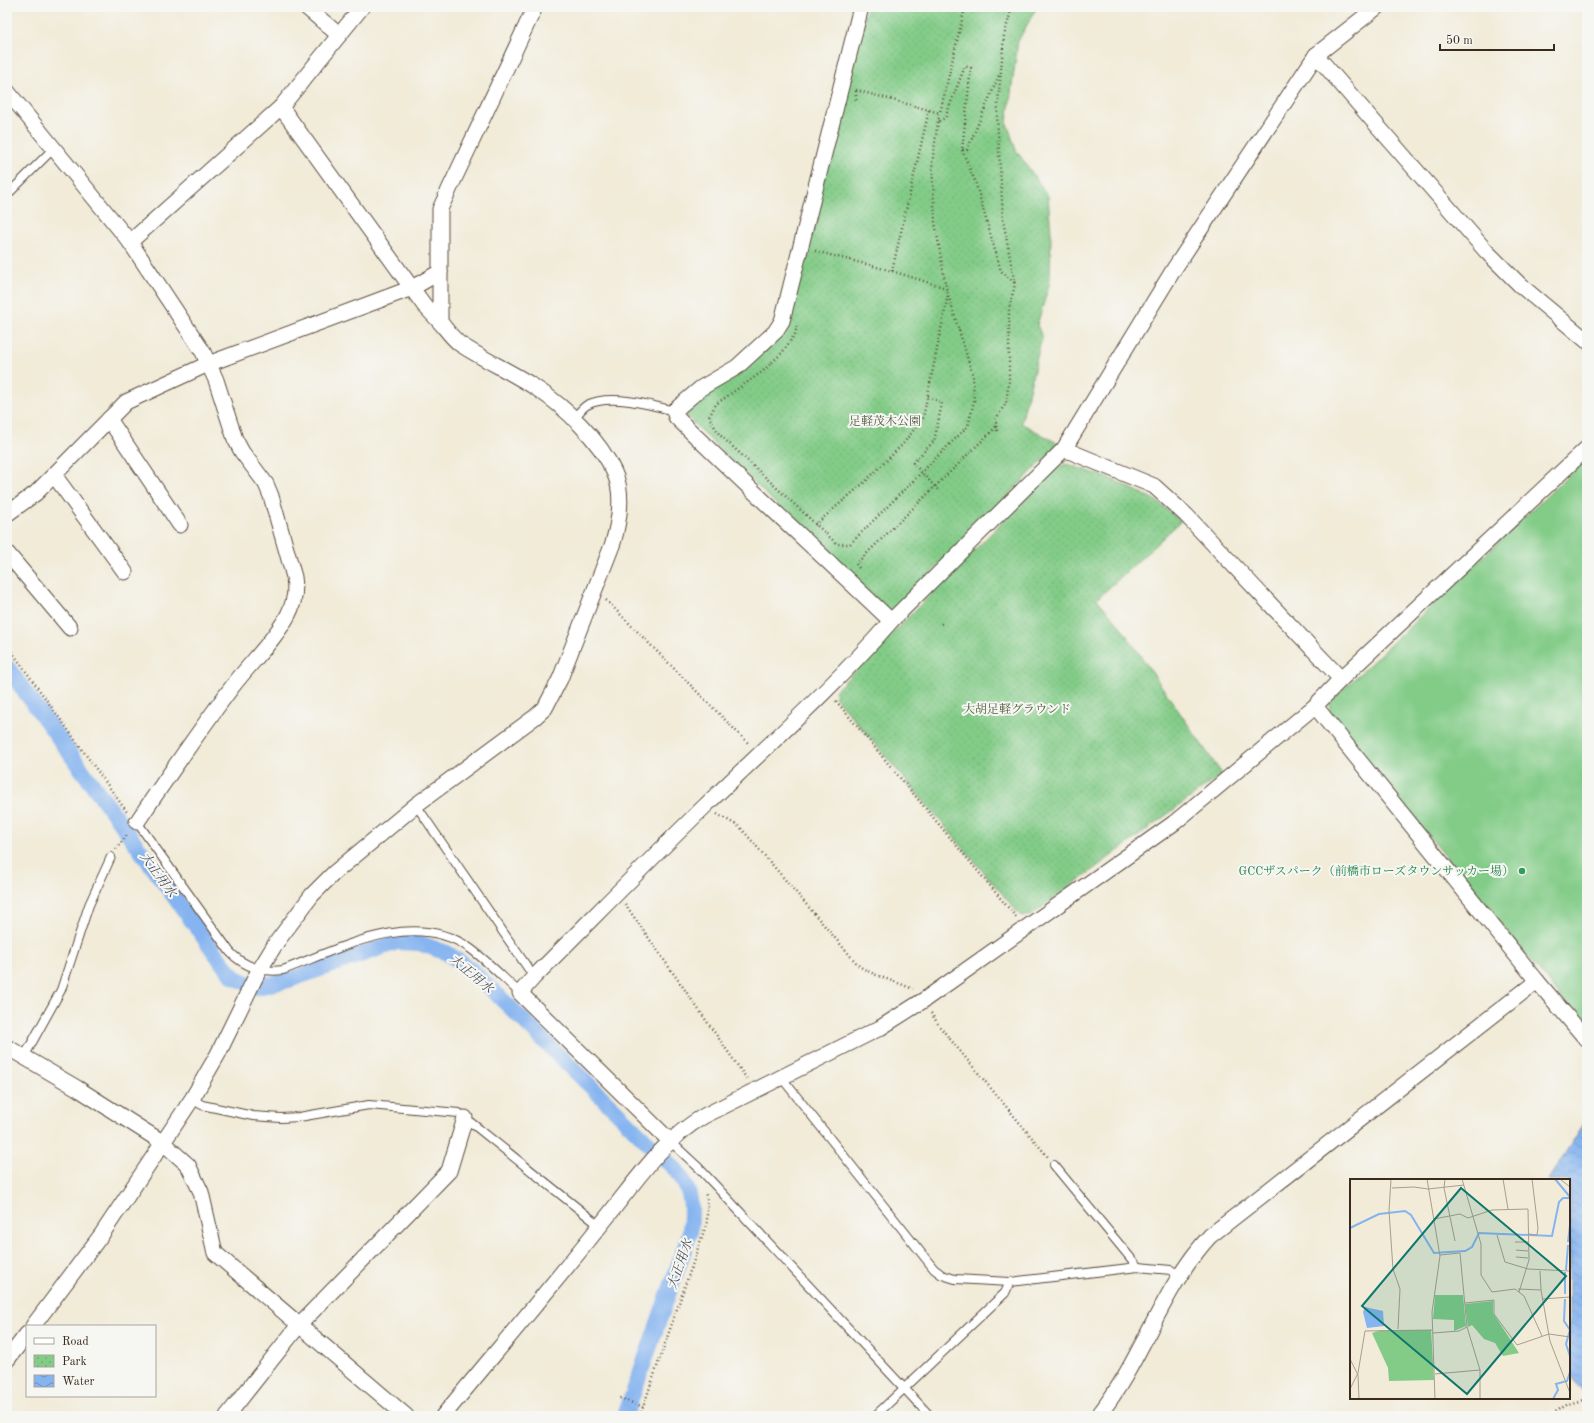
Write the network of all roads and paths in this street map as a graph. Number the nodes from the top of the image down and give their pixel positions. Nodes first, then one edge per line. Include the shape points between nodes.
1 (306, 7) edge
2 (362, 7) edge
3 (535, 7) edge
4 (861, 7) edge
5 (965, 7) edge
6 (1012, 7) edge
7 (1377, 7) edge
8 (339, 35) junction
9 (1316, 55) junction
10 (1001, 70) junction
11 (856, 90) dead end
12 (7, 91) edge
13 (281, 107) junction
14 (929, 110) junction
15 (940, 112) junction
16 (938, 121) junction
17 (53, 149) junction
18 (962, 150) junction
19 (7, 195) edge
20 (130, 242) junction
21 (817, 244) dead end
22 (815, 251) junction
23 (813, 259) dead end
24 (892, 271) junction
25 (440, 272) junction
26 (1016, 284) junction
27 (412, 288) junction
28 (946, 288) junction
29 (948, 295) junction
30 (799, 319) dead end
31 (440, 322) junction
32 (1587, 341) edge
33 (208, 364) junction
34 (928, 396) junction
35 (674, 411) junction
36 (574, 418) junction
37 (109, 420) junction
38 (996, 426) junction
39 (997, 431) dead end
40 (1587, 448) edge
41 (1064, 449) junction
42 (921, 472) junction
43 (54, 475) junction
44 (936, 486) junction
45 (938, 490) dead end
46 (7, 514) edge
47 (180, 525) dead end
48 (816, 525) junction
49 (7, 553) edge
50 (859, 568) dead end
51 (125, 572) dead end
52 (594, 591) junction
53 (891, 621) junction
54 (944, 622) dead end
55 (941, 624) dead end
56 (70, 628) dead end
57 (7, 645) edge
58 (1341, 679) junction
59 (826, 690) junction
60 (1315, 706) junction
61 (760, 754) junction
62 (416, 805) junction
63 (704, 807) junction
64 (133, 827) junction
65 (117, 848) dead end
66 (111, 857) dead end
67 (618, 894) junction
68 (1025, 928) junction
69 (258, 972) junction
70 (534, 977) junction
71 (1537, 981) junction
72 (520, 993) junction
73 (924, 1000) junction
74 (1587, 1040) edge
75 (7, 1047) edge
76 (24, 1057) junction
77 (781, 1077) junction
78 (755, 1090) junction
79 (192, 1099) junction
80 (465, 1118) junction
81 (162, 1142) junction
82 (668, 1143) junction
83 (1054, 1165) joint
84 (699, 1168) junction
85 (600, 1226) junction
86 (1138, 1267) junction
87 (1179, 1275) junction
88 (1010, 1282) junction
89 (34, 1325) edge
90 (299, 1325) junction
91 (26, 1335) edge
92 (7, 1360) edge
93 (904, 1388) junction
94 (620, 1398) dead end
95 (1587, 1399) edge
96 (642, 1407) junction
97 (227, 1416) edge
98 (406, 1416) edge
99 (443, 1416) edge
100 (640, 1416) edge
101 (875, 1416) edge
102 (930, 1416) edge
103 (1098, 1416) edge
104 (1550, 1416) edge

1 - 8 street
2 - 8 street
3 - 25 street via 440,209
4 - 35 street via 782,321 775,332 737,366 701,388
5 - 15 path
6 - 10 path via 1004,36
7 - 9 street
8 - 13 street
9 - 32 street via 1486,252
9 - 41 street via 1174,269
10 - 18 path via 967,150
10 - 26 path via 997,115 1003,220
11 - 14 path
12 - 17 street
13 - 20 street
13 - 27 street
14 - 15 path
14 - 24 path
15 - 16 path
16 - 18 path via 945,118 965,66 970,68
16 - 28 path via 932,164 935,222
17 - 19 lane
17 - 20 street
18 - 26 path via 975,181 1001,271
20 - 33 street via 203,352
21 - 22 path
22 - 23 path
22 - 24 path
24 - 28 path
25 - 27 street
25 - 31 street
26 - 38 path via 1009,309 1009,381 1006,403 995,420
27 - 31 street
27 - 33 street
28 - 29 path
29 - 34 path
29 - 42 path via 974,376 974,401 968,426
30 - 48 path via 796,334 782,353 762,372 716,404 709,417 719,434
31 - 36 street via 460,344 536,388
33 - 37 street via 126,402
33 - 64 street via 216,380 235,439 266,484 271,496 294,577 295,596 289,615 282,626 186,749
34 - 42 path via 942,403 934,441 913,462
34 - 48 path via 923,418 903,444
35 - 36 lane via 630,400 613,400 588,405
35 - 53 street via 676,417 736,477 794,528
36 - 52 street via 601,451 614,472 619,495 617,528
37 - 43 street
37 - 47 street
38 - 39 path
38 - 44 path
40 - 58 street
41 - 53 street
41 - 58 street via 1154,486 1186,515
42 - 44 path
42 - 48 path via 850,544 837,544
43 - 46 street via 36,493
43 - 51 street
44 - 45 path
44 - 50 path via 856,564
49 - 56 street
52 - 61 path via 602,596
52 - 62 street via 560,679 545,708
53 - 59 street via 870,654
54 - 55 path
57 - 64 path via 131,818
58 - 60 street
59 - 61 street
59 - 68 path
60 - 68 street via 1174,823
60 - 71 street
61 - 63 street
62 - 69 street via 312,895
62 - 70 lane
63 - 67 street
63 - 73 path via 740,827 859,966 871,974 918,992
64 - 65 path
64 - 69 lane via 230,952
66 - 76 lane via 89,905 61,990
67 - 70 street
67 - 78 path
68 - 73 street
69 - 72 lane via 284,970 389,933 428,931 467,946
69 - 79 street via 218,1054
70 - 72 street
71 - 74 street
71 - 87 street via 1226,1222 1196,1250
72 - 82 street
73 - 77 street via 880,1028
73 - 83 path via 940,1027
75 - 76 street
76 - 81 street
77 - 78 street
77 - 88 lane via 934,1269 942,1275 956,1279
78 - 82 street via 692,1123
79 - 80 lane via 202,1104 254,1116 299,1117 369,1105 459,1113
79 - 81 street
80 - 85 lane
80 - 90 street via 449,1171
81 - 89 street via 102,1234
81 - 90 street via 188,1165 198,1185 215,1253
82 - 84 lane
82 - 85 street via 648,1164
83 - 86 lane
84 - 93 lane
84 - 96 path via 707,1200 707,1222
85 - 99 street
86 - 87 lane via 1171,1270
86 - 88 lane
87 - 103 street via 1118,1387
88 - 93 lane via 1005,1293
90 - 97 street
90 - 98 street
91 - 92 street
93 - 101 lane
93 - 102 lane
94 - 96 path
95 - 104 path via 1568,1404
96 - 100 path

